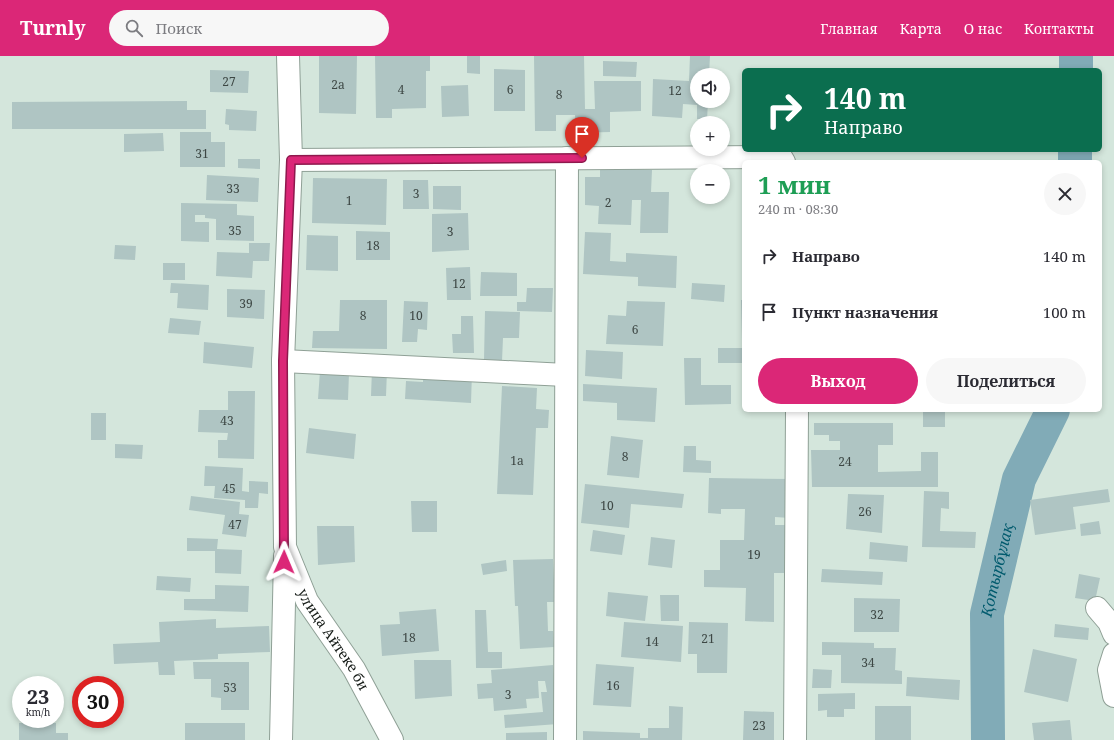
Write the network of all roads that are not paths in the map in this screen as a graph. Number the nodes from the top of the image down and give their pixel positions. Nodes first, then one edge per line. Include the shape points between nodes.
1 (288, 56) edge
2 (567, 158) junction
3 (291, 160) junction
4 (783, 160) edge
5 (283, 361) junction
6 (566, 375) junction
7 (797, 412) edge
8 (285, 547) junction
9 (1097, 608) dead end
10 (1114, 634) edge
11 (1114, 654) edge
12 (1114, 696) edge
13 (281, 740) edge
14 (392, 740) edge
15 (565, 740) edge
16 (795, 740) edge

1 - 3 street, улица Айтеке би
2 - 3 street
2 - 4 street via 782,157
2 - 6 street
3 - 5 street, улица Айтеке би
5 - 6 street
5 - 8 street, улица Айтеке би
6 - 15 street
7 - 16 street
8 - 13 street
8 - 14 street, улица Айтеке би via 307,601 354,668
9 - 10 street via 1109,622
11 - 12 street via 1109,670

